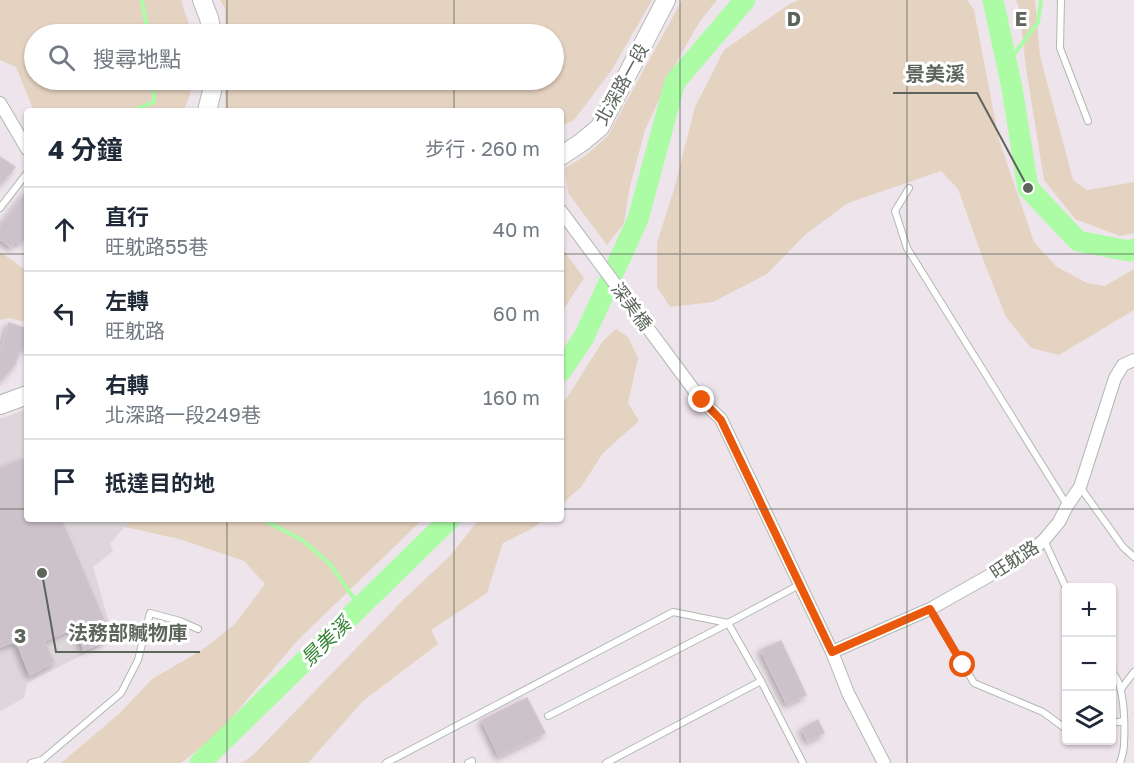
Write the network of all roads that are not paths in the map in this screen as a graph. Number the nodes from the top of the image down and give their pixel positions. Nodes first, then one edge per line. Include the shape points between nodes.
1 (202, 0) edge
2 (666, 0) edge
3 (1061, 0) edge
4 (210, 24) edge
5 (212, 90) edge
6 (0, 103) edge
7 (208, 108) edge
8 (1088, 122) dead end
9 (24, 144) edge
10 (564, 154) edge
11 (24, 177) edge
12 (909, 188) dead end
13 (0, 208) edge
14 (564, 215) edge
15 (1134, 360) edge
16 (24, 393) edge
17 (0, 405) edge
18 (1080, 487) junction
19 (1067, 506) junction
20 (1044, 540) junction
21 (1134, 557) edge
22 (1064, 583) edge
23 (799, 585) junction
24 (930, 609) junction
25 (728, 623) junction
26 (198, 629) dead end
27 (832, 652) junction
28 (1134, 672) edge
29 (1116, 676) edge
30 (761, 681) junction
31 (1120, 689) junction
32 (548, 716) dead end
33 (1124, 721) junction
34 (1116, 722) edge
35 (1062, 726) edge
36 (31, 763) edge
37 (386, 763) edge
38 (606, 763) edge
39 (803, 763) edge
40 (884, 763) edge
41 (1120, 763) edge

1 - 4 main road
2 - 10 main road, 北深路一段 via 600,127
3 - 8 lane via 1060,48
5 - 7 main road
6 - 9 street
11 - 13 lane
12 - 19 lane via 895,211 907,248
14 - 23 street, 深美橋 via 721,420
15 - 18 street, 旺躭路 via 1123,365 1115,378
16 - 17 main road
18 - 19 street, 旺躭路
18 - 21 lane
19 - 20 street, 旺躭路
20 - 22 lane
20 - 24 street, 旺躭路 via 1026,555
23 - 25 lane
23 - 27 street, 深美橋
24 - 27 street, 旺躭路
24 - 35 lane via 974,683 1042,712
25 - 30 lane
25 - 32 lane
25 - 37 lane via 673,612
26 - 36 lane via 150,613 138,660 121,693 42,760
27 - 40 street, 深美橋
28 - 31 lane
29 - 31 lane
30 - 38 lane
30 - 39 lane
31 - 33 lane
33 - 34 lane
33 - 41 lane

